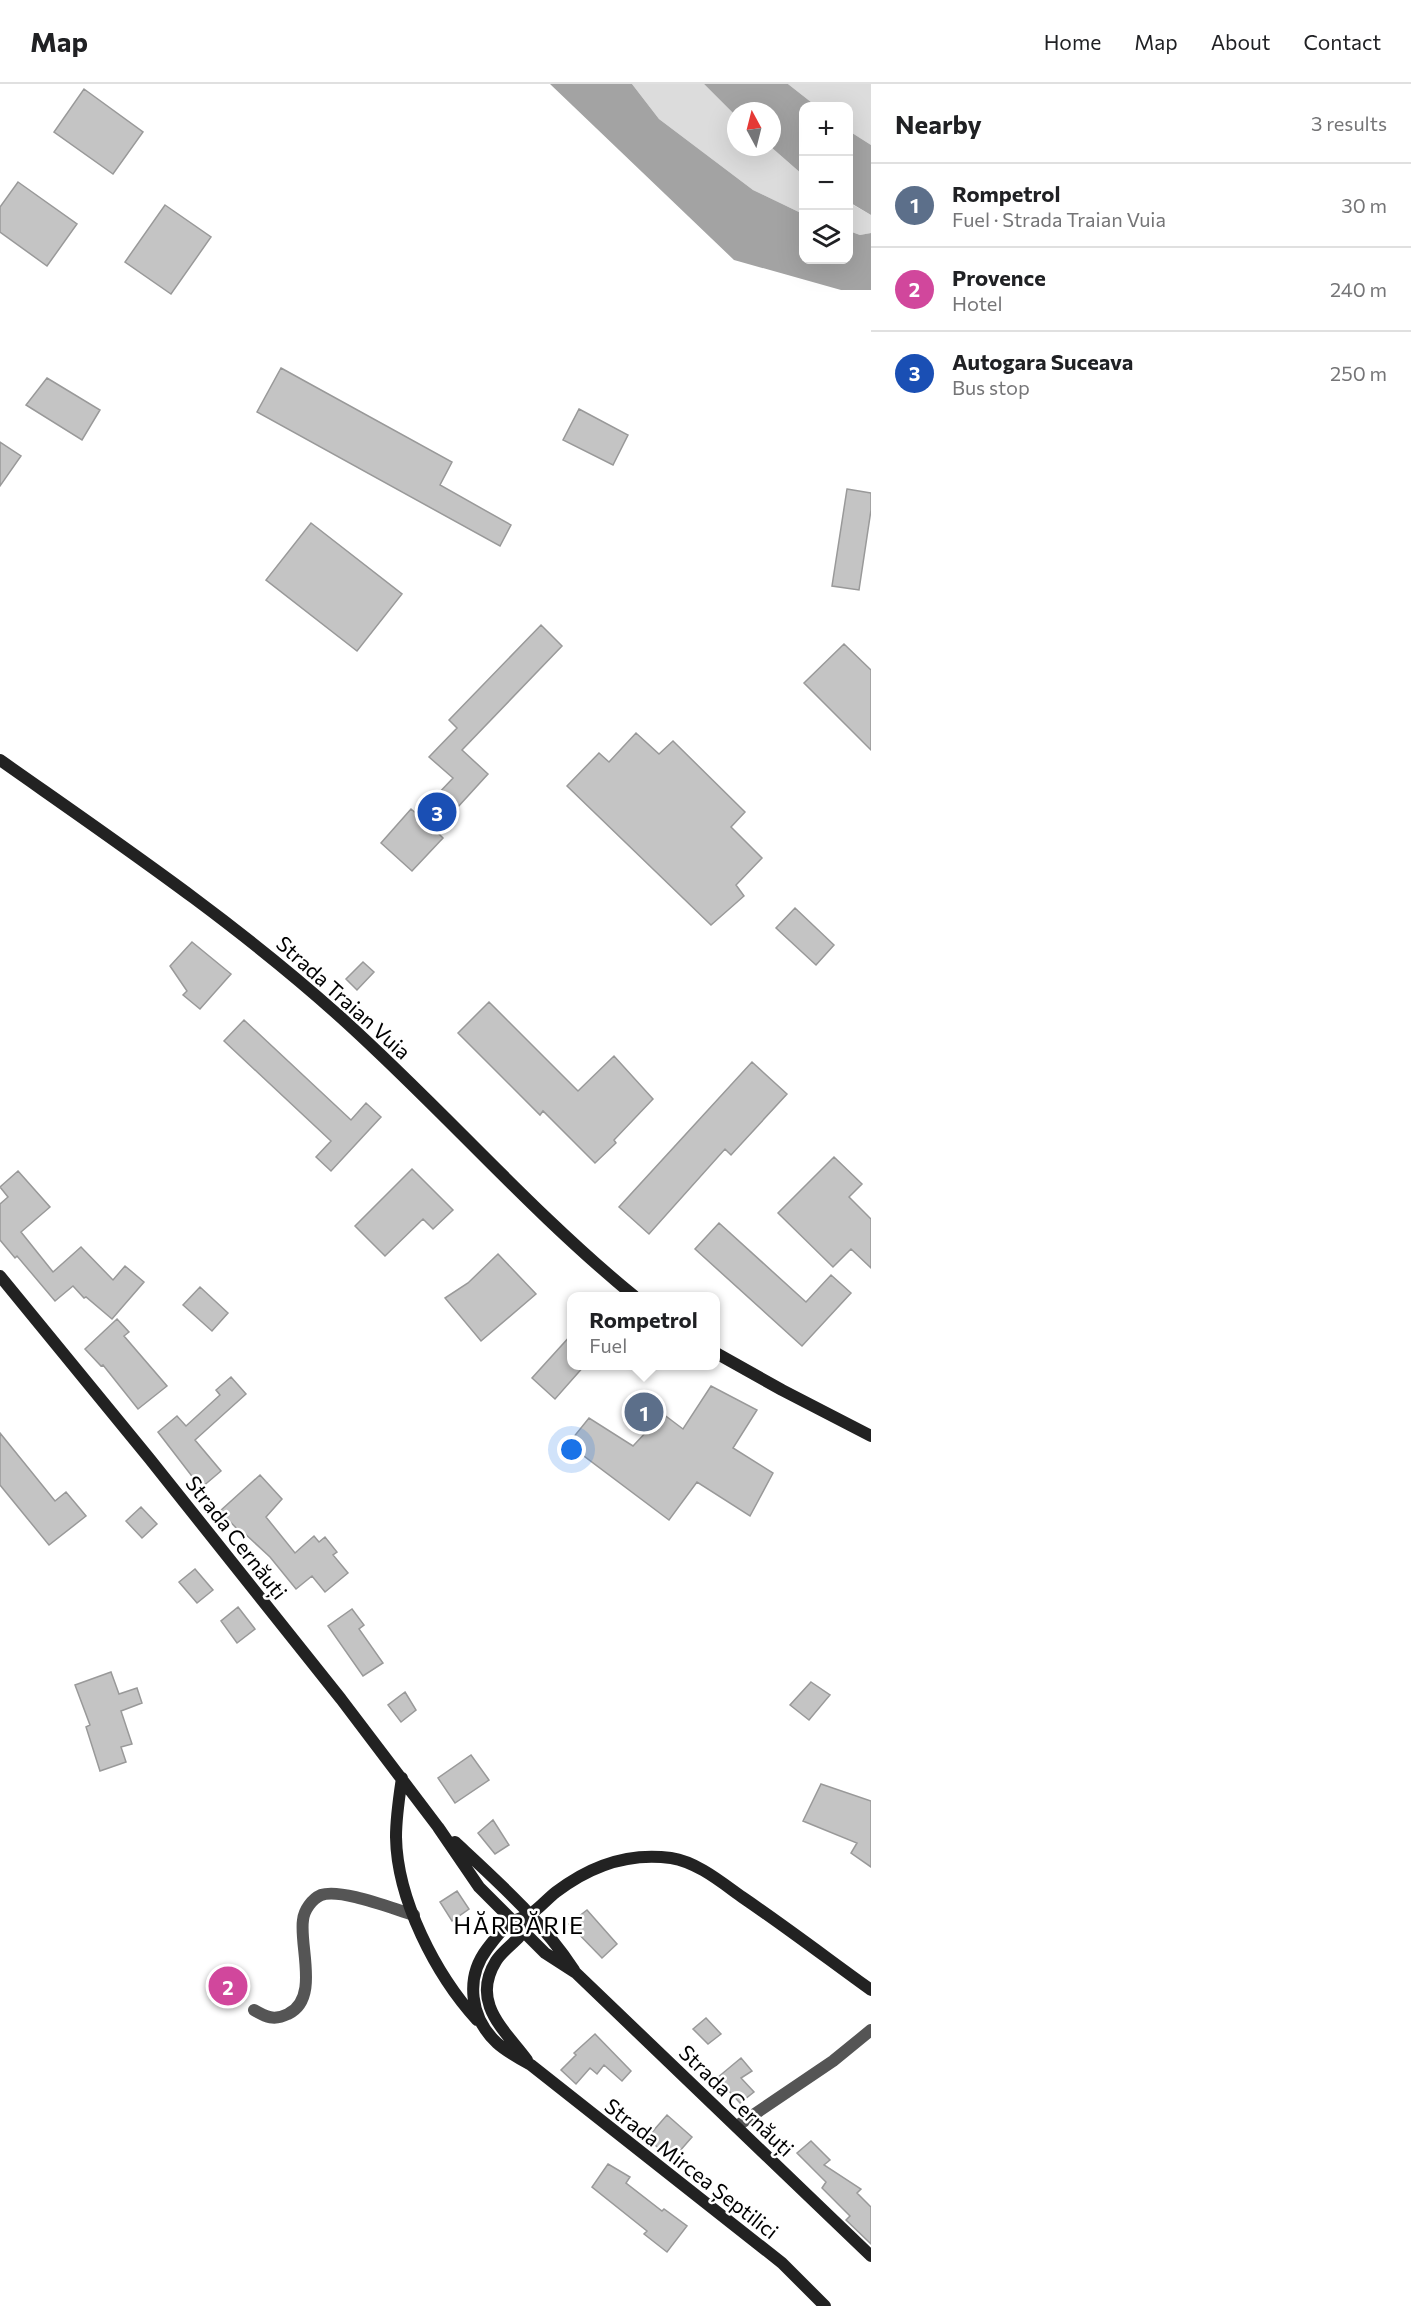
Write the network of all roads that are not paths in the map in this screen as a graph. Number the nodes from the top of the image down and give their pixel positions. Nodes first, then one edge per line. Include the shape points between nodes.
1 (0, 760) edge
2 (0, 1275) edge
3 (629, 1292) edge
4 (720, 1355) edge
5 (871, 1436) edge
6 (402, 1778) junction
7 (438, 1827) junction
8 (529, 1915) junction
9 (414, 1916) junction
10 (512, 1922) junction
11 (523, 1933) junction
12 (576, 1973) junction
13 (871, 1990) edge
14 (254, 2010) dead end
15 (485, 2029) junction
16 (871, 2030) edge
17 (531, 2066) junction
18 (737, 2126) junction
19 (871, 2256) edge
20 (825, 2306) edge

1 - 3 street, Strada Traian Vuia via 172,882 299,981 442,1113 563,1234
2 - 6 street, Strada Cernăuți
4 - 5 street
6 - 7 street, Strada Cernăuți
6 - 9 street via 396,1839
7 - 8 street, Strada Cernăuți
7 - 10 street, Strada Cernăuți via 479,1887
8 - 10 street, Strada Mircea Șeptilici
8 - 11 street, Strada Mircea Șeptilici
8 - 12 street, Strada Cernăuți via 556,1942
8 - 13 street via 570,1881 616,1860 645,1856 673,1859 712,1876
9 - 14 street via 334,1892 321,1895 313,1900 303,1918 306,1967 300,2002 293,2011 277,2018
9 - 15 street via 443,1976
10 - 11 street, Strada Cernăuți
10 - 15 street, Strada Mircea Șeptilici via 494,1940 474,1974 473,1998
11 - 12 street, Strada Cernăuți
11 - 17 street, Strada Mircea Șeptilici via 495,1962 487,1991 496,2023
12 - 18 street, Strada Cernăuți
15 - 17 street, Strada Mircea Șeptilici
16 - 18 street via 833,2061
17 - 20 street, Strada Mircea Șeptilici via 782,2263
18 - 19 street, Strada Cernăuți

